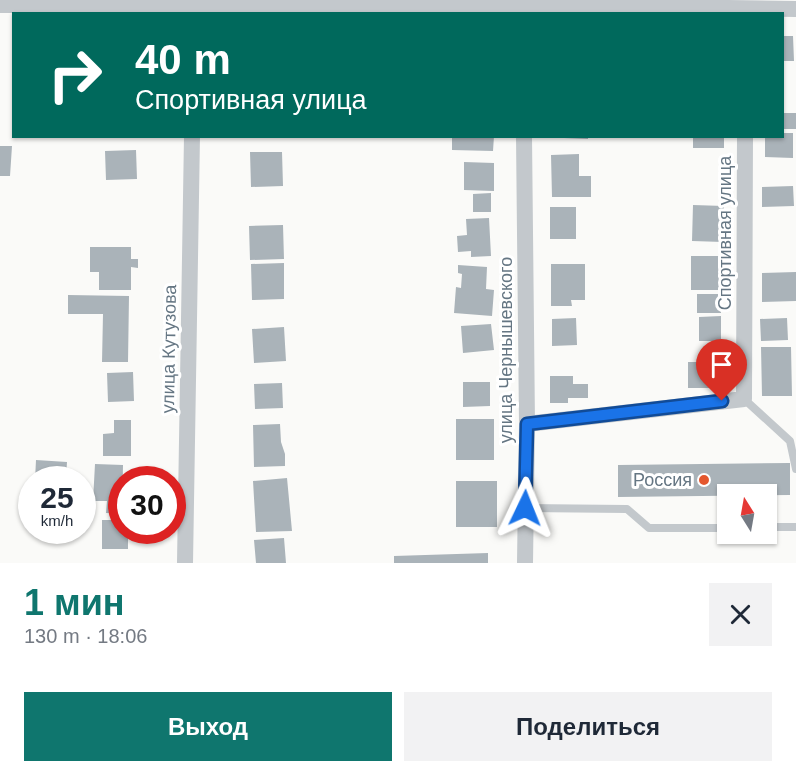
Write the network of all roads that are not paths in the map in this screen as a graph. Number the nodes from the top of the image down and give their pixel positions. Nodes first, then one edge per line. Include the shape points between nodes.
1 (0, 5) edge
2 (194, 6) edge
3 (523, 6) edge
4 (745, 7) edge
5 (796, 9) edge
6 (192, 138) edge
7 (524, 138) edge
8 (745, 138) edge
9 (744, 399) junction
10 (527, 424) junction
11 (796, 469) edge
12 (525, 508) junction
13 (796, 526) edge
14 (777, 527) edge
15 (717, 528) edge
16 (185, 563) edge
17 (525, 563) edge

1 - 2 street
2 - 3 street
3 - 4 street
4 - 5 street
6 - 16 street, улица Кутузова
7 - 10 street, улица Чернышевского
8 - 9 street, Спортивная улица
9 - 10 street
9 - 11 lane via 790,441
10 - 12 street, улица Чернышевского
12 - 15 lane via 627,509 650,528
12 - 17 street, улица Чернышевского
13 - 14 lane

